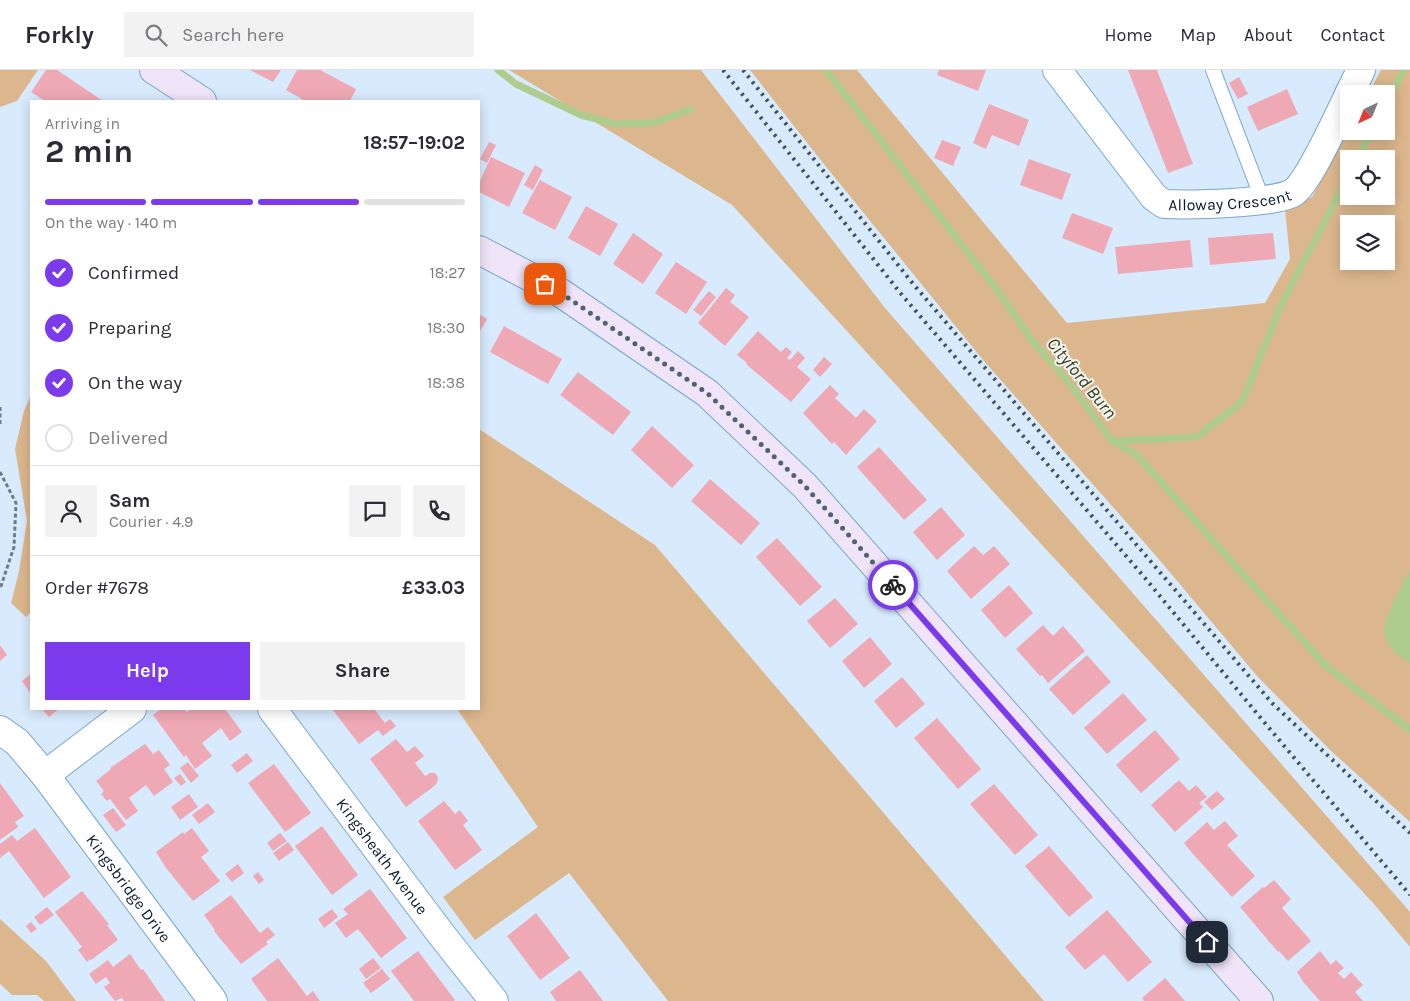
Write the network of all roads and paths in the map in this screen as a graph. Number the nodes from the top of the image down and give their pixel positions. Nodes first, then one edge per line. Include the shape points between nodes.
1 (154, 70) edge
2 (1056, 70) edge
3 (1213, 70) edge
4 (1362, 70) edge
5 (1354, 85) edge
6 (200, 100) edge
7 (1340, 112) edge
8 (1263, 200) junction
9 (480, 251) edge
10 (0, 407) edge
11 (0, 425) edge
12 (0, 472) edge
13 (0, 589) edge
14 (131, 710) edge
15 (273, 710) edge
16 (8, 736) edge
17 (44, 775) junction
18 (213, 1001) edge
19 (494, 1001) edge
20 (1259, 1001) edge

1 - 6 main road
2 - 8 street, Alloway Crescent via 1154,197 1164,204
3 - 8 lane
4 - 5 street, Alloway Crescent
7 - 8 street, Alloway Crescent via 1306,178 1294,192
9 - 20 main road via 561,293 707,393 805,486
10 - 11 path
12 - 13 path via 16,503 14,547
14 - 17 street
15 - 19 street, Kingsheath Avenue
16 - 17 street, Kingsbridge Drive
17 - 18 street, Kingsbridge Drive

